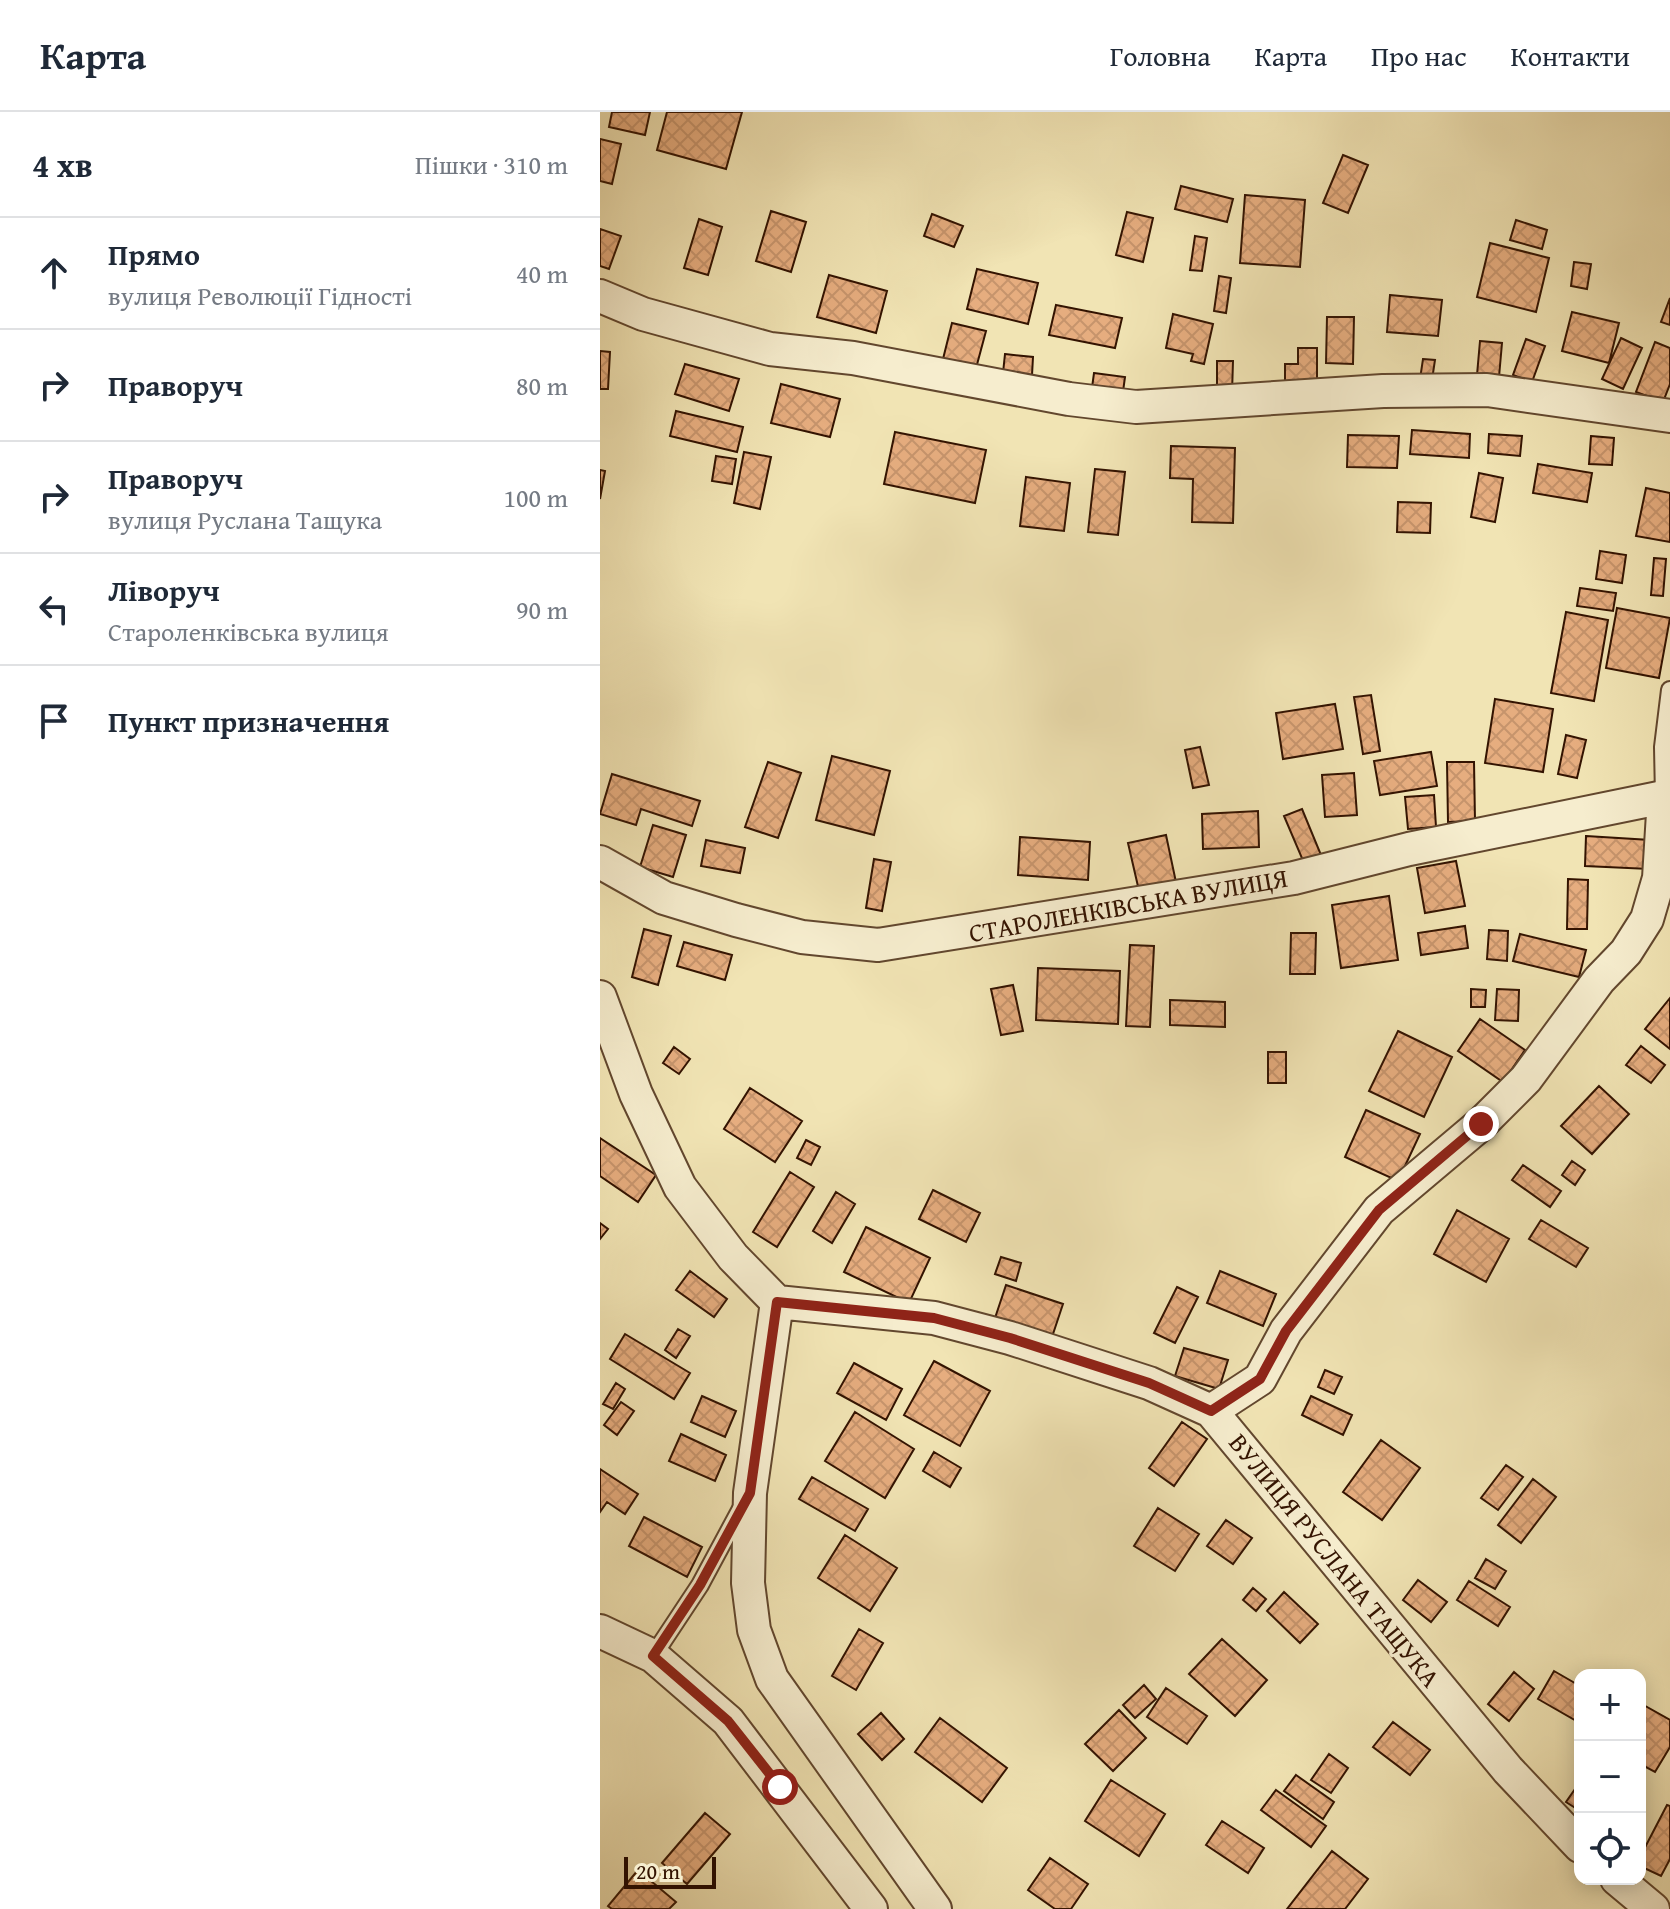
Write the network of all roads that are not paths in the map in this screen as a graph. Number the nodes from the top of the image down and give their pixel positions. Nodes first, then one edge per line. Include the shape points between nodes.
1 (600, 296) edge
2 (1670, 416) edge
3 (1670, 690) edge
4 (1667, 797) edge
5 (600, 862) edge
6 (600, 997) edge
7 (777, 1302) junction
8 (1211, 1411) junction
9 (750, 1493) junction
10 (600, 1631) edge
11 (653, 1656) junction
12 (1574, 1840) edge
13 (1624, 1885) edge
14 (871, 1909) edge
15 (935, 1909) edge
16 (1653, 1909) edge

1 - 2 street via 643,314 770,349 853,358 1069,399 1123,405 1210,404 1383,391 1487,390
3 - 4 lane via 1663,747
4 - 5 street, СТАРОЛЕНКІВСЬКА ВУЛИЦЯ via 1294,878 878,945 802,937 722,916 664,898
4 - 8 street via 1659,878 1647,919 1626,952 1526,1079 1379,1210 1286,1331 1260,1379
6 - 7 street via 636,1094 680,1187 733,1257
7 - 8 street, ВУЛИЦЯ РУСЛАНА ТАЩУКА via 934,1318 1149,1383
7 - 9 street
8 - 12 street, ВУЛИЦЯ РУСЛАНА ТАЩУКА via 1508,1770
9 - 11 lane via 700,1585
9 - 15 street via 748,1583 754,1630 772,1679
10 - 11 street
11 - 14 street via 728,1721
13 - 16 street

